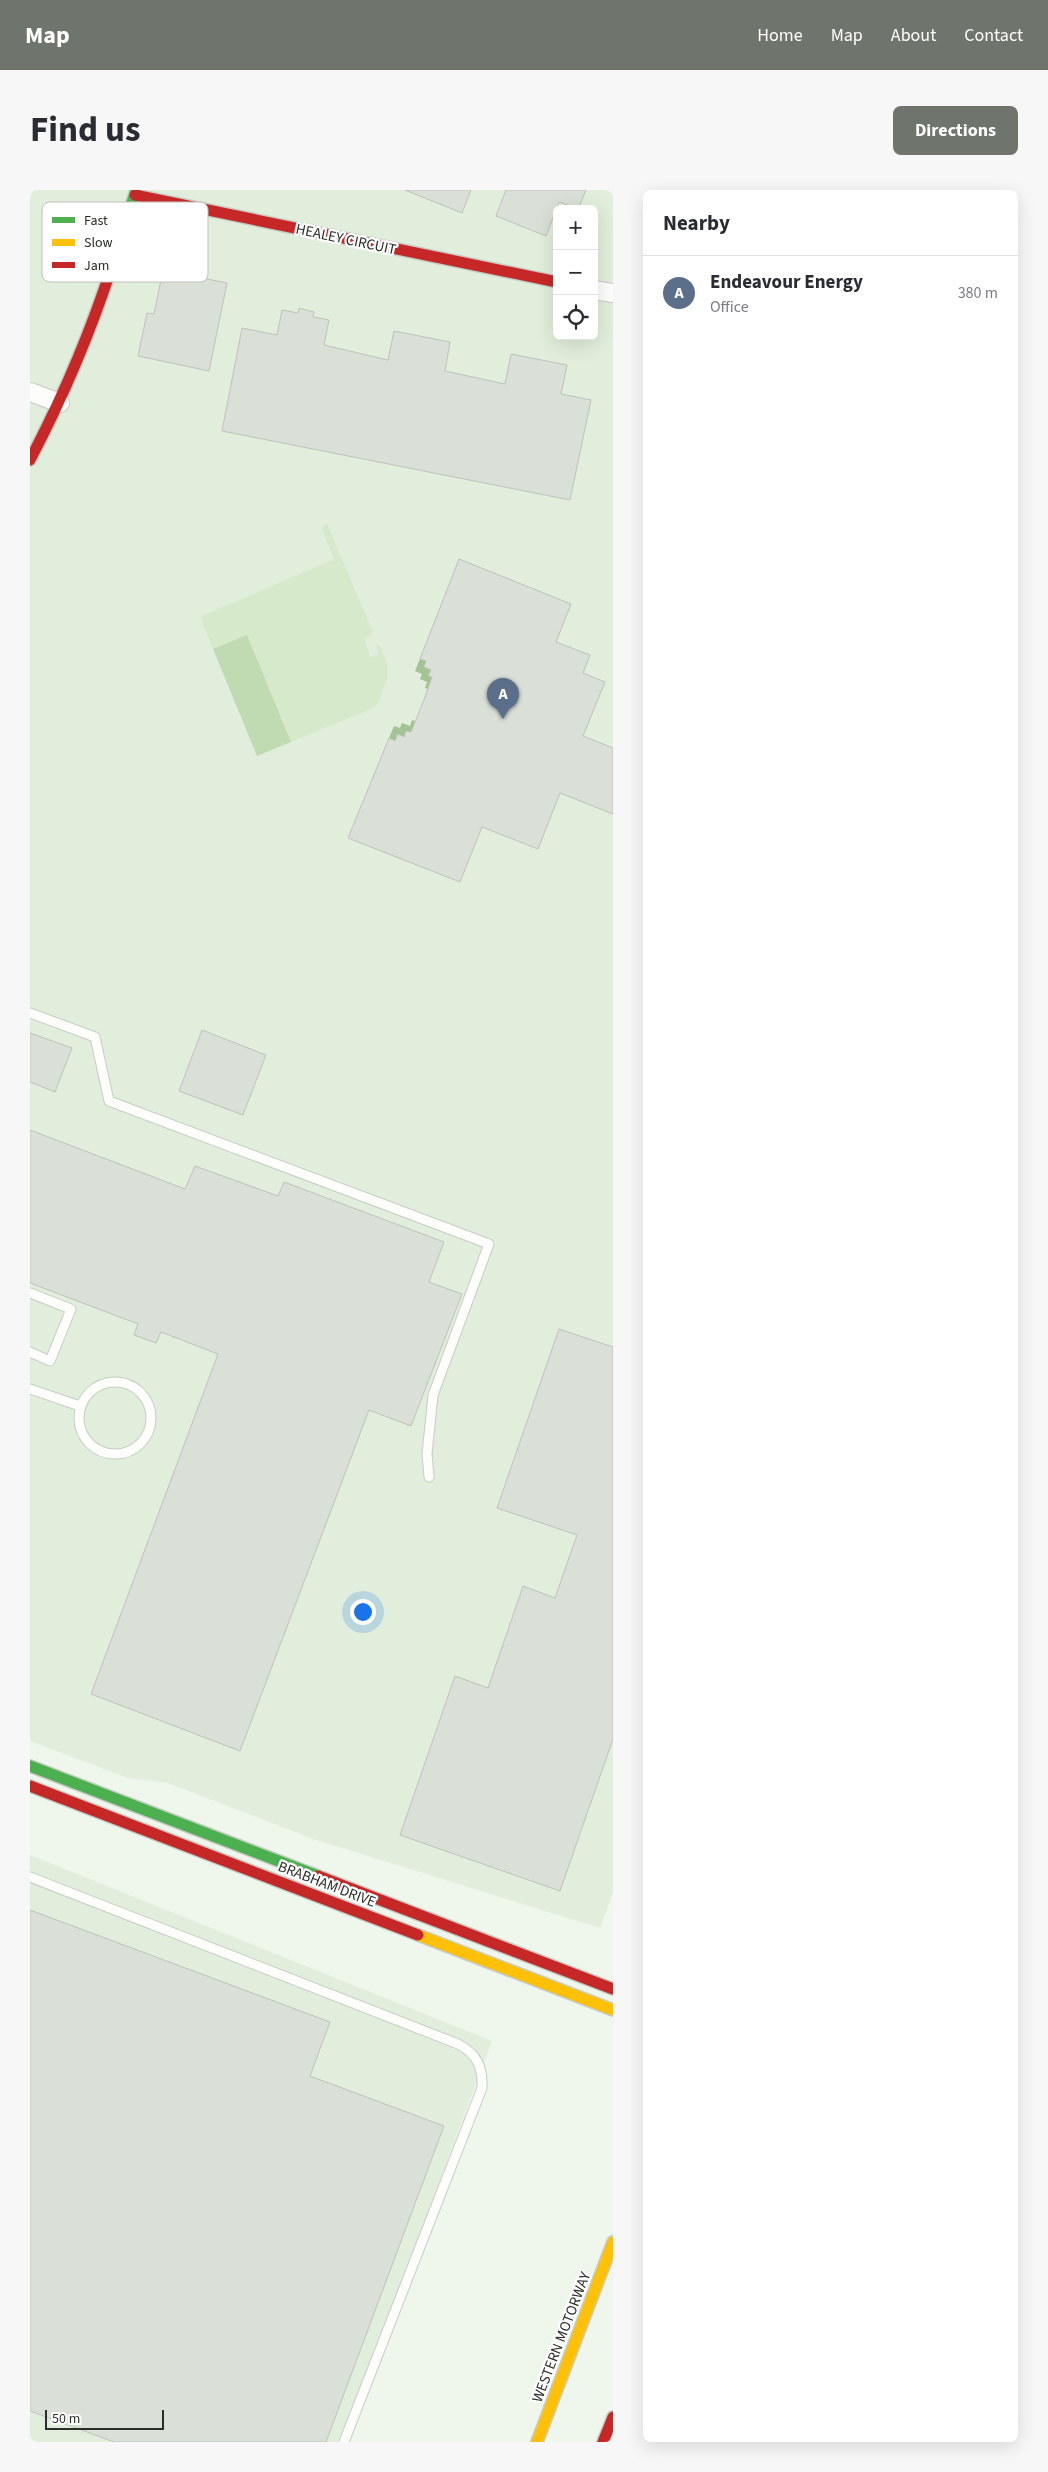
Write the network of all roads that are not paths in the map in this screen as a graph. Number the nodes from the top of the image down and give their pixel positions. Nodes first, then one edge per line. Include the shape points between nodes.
1 (136, 193) edge
2 (179, 202) edge
3 (208, 208) edge
4 (553, 281) edge
5 (107, 282) edge
6 (598, 291) edge
7 (613, 293) edge
8 (30, 392) edge
9 (60, 403) junction
10 (30, 460) edge
11 (30, 1013) edge
12 (30, 1293) edge
13 (30, 1352) edge
14 (30, 1389) edge
15 (80, 1406) junction
16 (429, 1477) dead end
17 (30, 1766) edge
18 (30, 1786) edge
19 (30, 1876) edge
20 (613, 1989) edge
21 (613, 2010) edge
22 (613, 2242) edge
23 (613, 2417) edge
24 (344, 2442) edge
25 (537, 2442) edge
26 (603, 2442) edge

1 - 2 main road, HEALEY CIRCUIT
3 - 4 main road, HEALEY CIRCUIT
5 - 9 main road
6 - 7 street
8 - 9 street
9 - 10 main road
11 - 16 lane via 95,1037 108,1101 490,1244 432,1395 427,1454
12 - 13 lane via 70,1309 50,1361
14 - 15 lane
15 - 15 lane via 90,1391 98,1386 124,1383 140,1392 149,1407 148,1434 143,1442 128,1452 102,1452 84,1439 78,1417
17 - 20 main road, BRABHAM DRIVE
18 - 21 main road, BRABHAM DRIVE
19 - 24 lane via 458,2044 471,2051 481,2066 482,2088
22 - 25 main road, WESTERN MOTORWAY
23 - 26 main road

